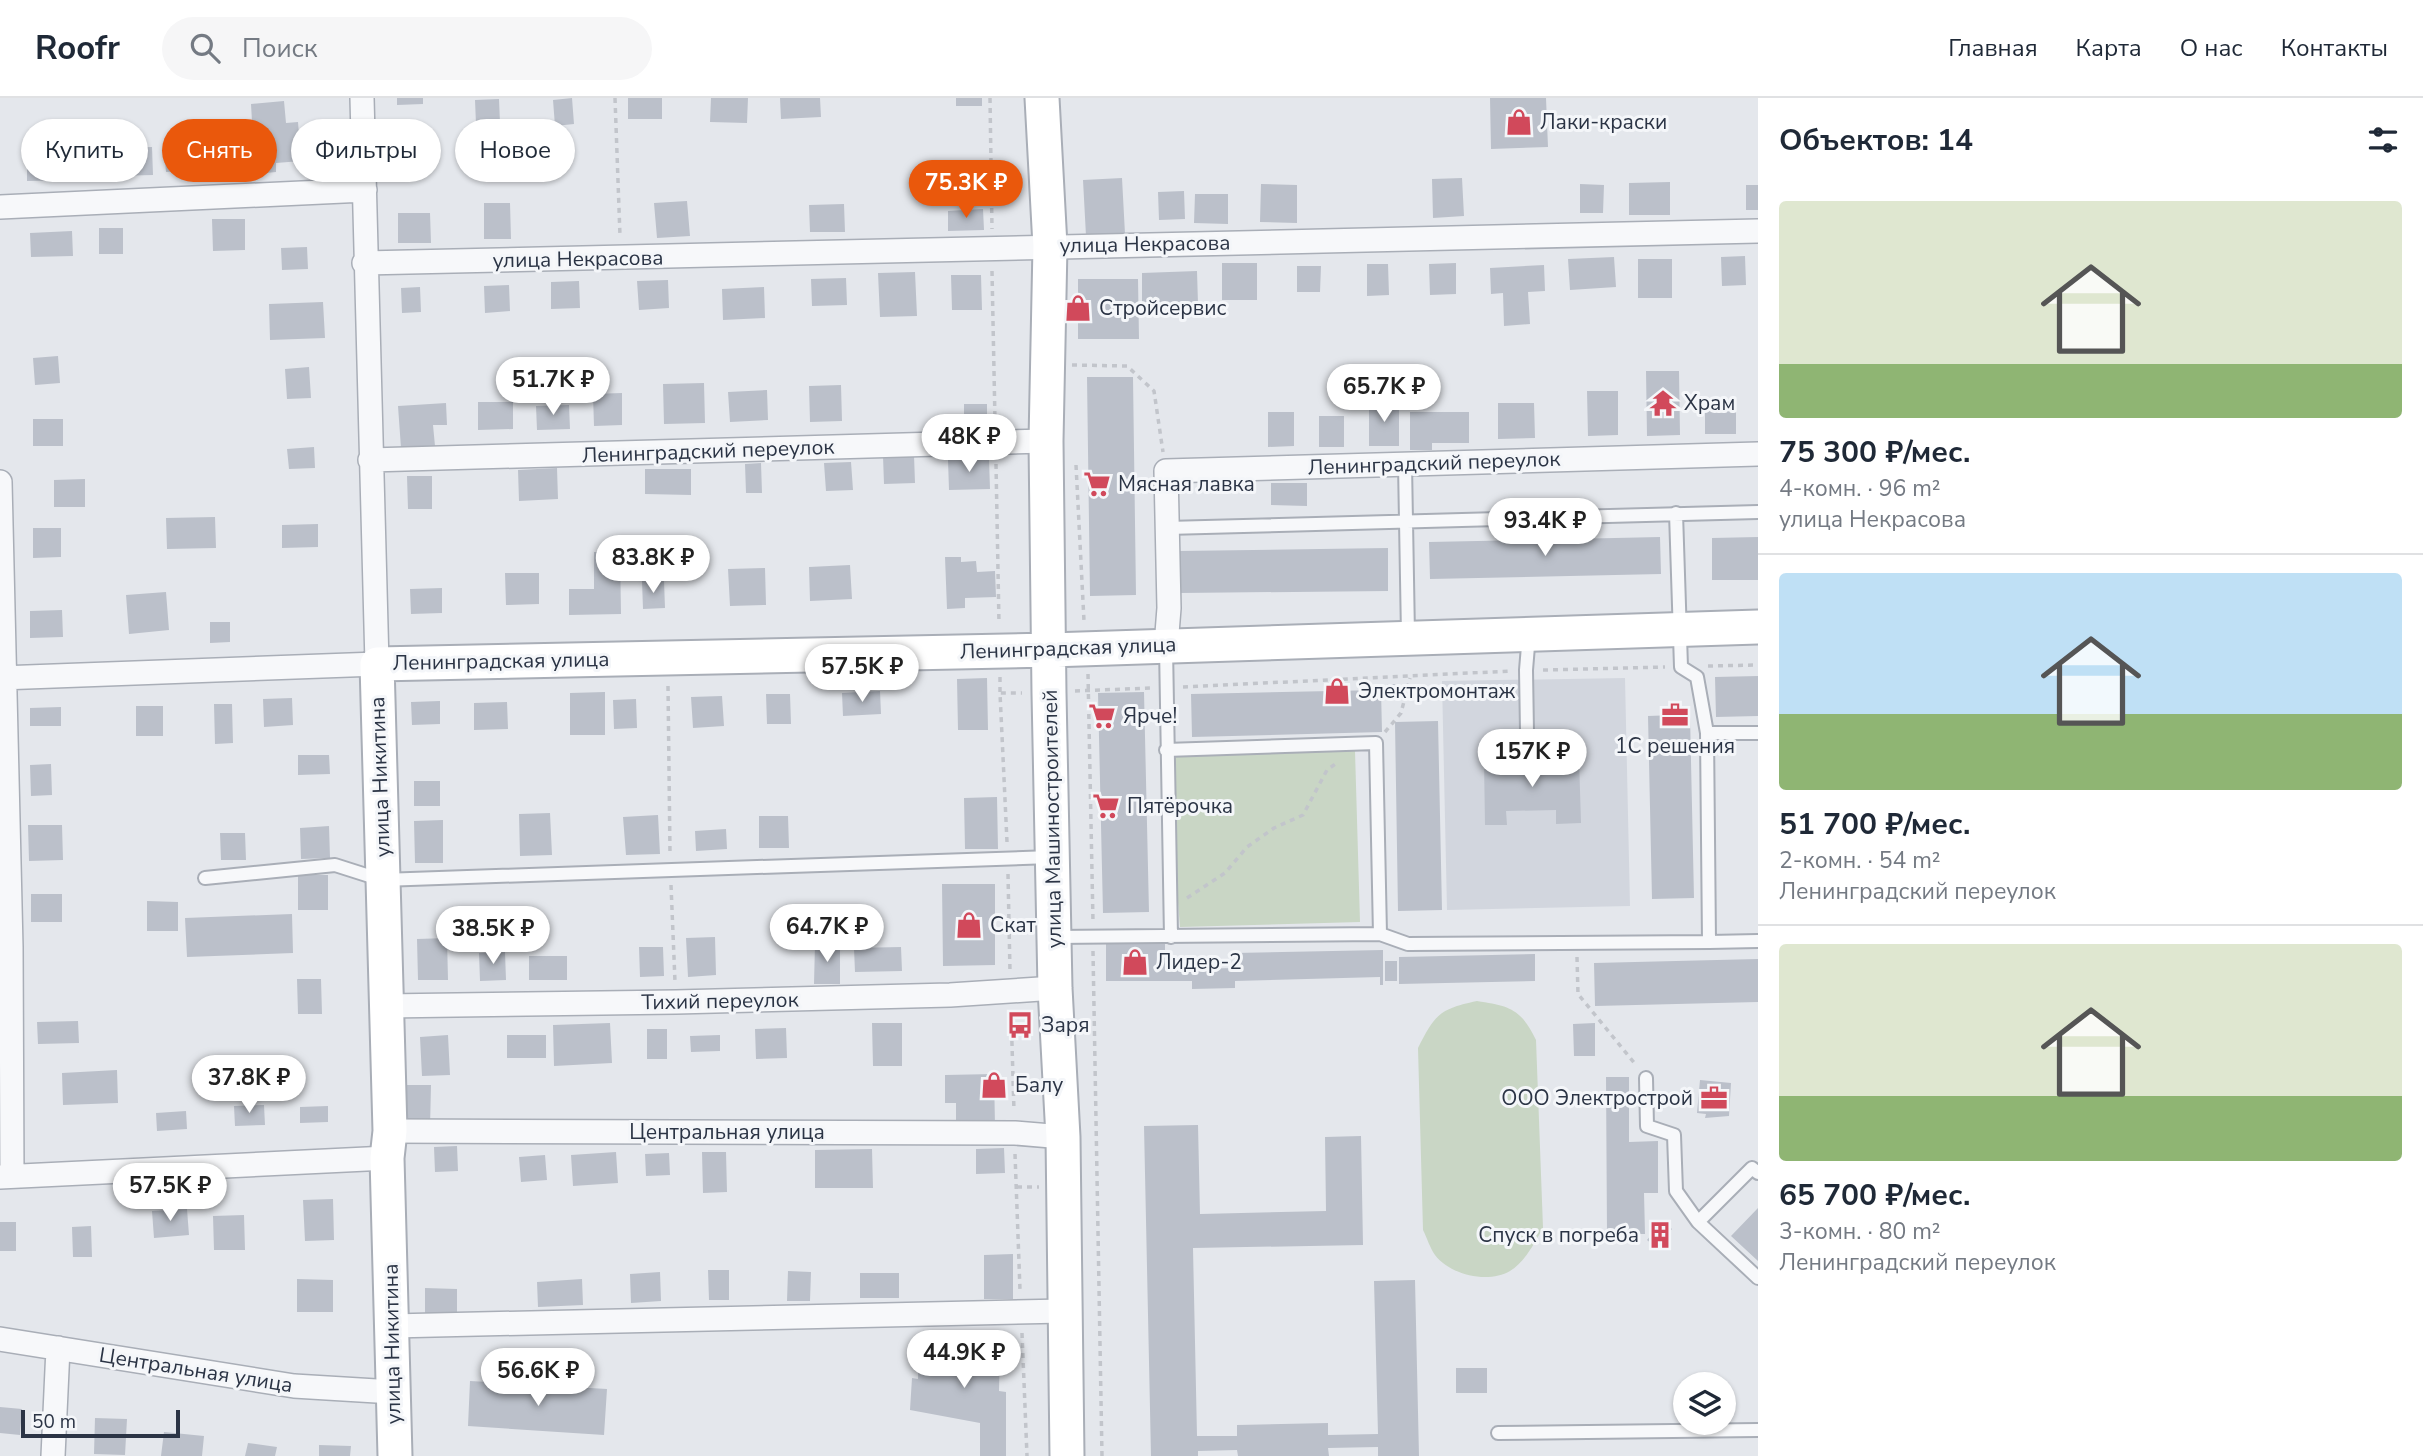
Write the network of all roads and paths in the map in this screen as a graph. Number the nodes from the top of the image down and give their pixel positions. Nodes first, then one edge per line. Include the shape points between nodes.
1 (362, 98) edge
2 (615, 98) edge
3 (990, 98) edge
4 (1042, 98) edge
5 (365, 190) junction
6 (0, 207) edge
7 (1758, 230) edge
8 (992, 246) junction
9 (1050, 246) junction
10 (620, 259) junction
11 (364, 262) junction
12 (1072, 352) dead end
13 (1072, 365) junction
14 (1072, 376) dead end
15 (1046, 441) junction
16 (996, 443) junction
17 (1758, 454) edge
18 (370, 460) junction
19 (1076, 464) dead end
20 (1405, 464) junction
21 (1166, 471) junction
22 (0, 482) edge
23 (1758, 512) edge
24 (1676, 513) junction
25 (1404, 521) junction
26 (1167, 528) junction
27 (1758, 627) edge
28 (1681, 629) junction
29 (1529, 634) junction
30 (1408, 639) junction
31 (1166, 646) junction
32 (1087, 648) junction
33 (1051, 650) junction
34 (1000, 651) junction
35 (667, 659) junction
36 (377, 664) junction
37 (1758, 665) edge
38 (1681, 667) junction
39 (1526, 670) junction
40 (2, 678) edge
41 (1410, 678) junction
42 (1167, 688) junction
43 (1089, 690) junction
44 (1000, 692) junction
45 (1049, 693) junction
46 (1527, 732) dead end
47 (1707, 733) junction
48 (1758, 733) edge
49 (1376, 743) junction
50 (1166, 750) junction
51 (1051, 857) junction
52 (1007, 858) junction
53 (671, 868) junction
54 (205, 878) dead end
55 (382, 880) junction
56 (1170, 910) junction
57 (1380, 934) junction
58 (1055, 937) junction
59 (1093, 937) junction
60 (1171, 937) junction
61 (1758, 941) edge
62 (1709, 942) junction
63 (1577, 944) junction
64 (6, 947) edge
65 (1055, 988) junction
66 (1010, 989) junction
67 (676, 1002) junction
68 (385, 1006) junction
69 (1646, 1078) joint
70 (1015, 1133) junction
71 (1063, 1137) junction
72 (388, 1145) junction
73 (1758, 1174) edge
74 (6, 1176) edge
75 (1698, 1222) junction
76 (1758, 1278) edge
77 (1064, 1311) junction
78 (1021, 1312) junction
79 (392, 1326) junction
80 (0, 1339) edge
81 (58, 1348) junction
82 (393, 1392) junction
83 (1758, 1430) edge
84 (1498, 1433) dead end
85 (53, 1456) edge
86 (395, 1456) edge
87 (1027, 1456) edge
88 (1067, 1456) edge
89 (1102, 1456) edge

1 - 5 street, улица Никитина
2 - 10 path
3 - 8 path
4 - 9 street, улица Машиностроителей
5 - 6 street
5 - 11 street, улица Никитина
7 - 9 street, улица Некрасова
8 - 9 street, улица Некрасова
8 - 10 street, улица Некрасова
8 - 16 path
9 - 15 street, улица Машиностроителей
10 - 11 street, улица Некрасова
11 - 18 street, улица Никитина
12 - 13 path
13 - 14 path
13 - 21 path via 1127,366 1154,391
15 - 16 street, Ленинградский переулок
15 - 33 street, улица Машиностроителей
16 - 18 street, Ленинградский переулок
16 - 34 path
17 - 20 street, Ленинградский переулок
18 - 36 street, улица Никитина
19 - 32 path
20 - 21 street, Ленинградский переулок
20 - 25 lane
21 - 26 street
22 - 40 street
23 - 24 lane
24 - 25 lane
24 - 28 lane
25 - 26 lane
25 - 30 lane
26 - 31 street
27 - 28 street, Ленинградская улица
28 - 29 street, Ленинградская улица
28 - 38 lane
29 - 30 street, Ленинградская улица
29 - 39 lane
30 - 31 street, Ленинградская улица
31 - 32 street, Ленинградская улица
31 - 42 lane
32 - 33 street, Ленинградская улица
32 - 43 path
33 - 34 street, Ленинградская улица
33 - 45 street, улица Машиностроителей
34 - 35 street, Ленинградская улица
34 - 44 path
35 - 36 street, Ленинградская улица
35 - 53 path
36 - 40 street, Ленинградская улица
36 - 55 street, улица Никитина
37 - 38 path
38 - 39 path
38 - 47 lane via 1697,677
39 - 41 path
39 - 46 lane
40 - 64 street
41 - 42 path
41 - 49 path via 1401,713
42 - 43 path
42 - 50 lane
43 - 45 path
43 - 59 path
44 - 45 path
44 - 52 path
45 - 51 street, улица Машиностроителей
47 - 48 lane
47 - 62 lane
49 - 50 lane
49 - 56 path via 1327,770 1303,815 1274,828 1247,848 1225,873
49 - 57 lane
50 - 56 lane
51 - 52 lane
51 - 58 street, улица Машиностроителей
52 - 53 lane
52 - 66 path
53 - 55 lane
53 - 67 path
54 - 55 lane via 335,865
55 - 68 street, улица Никитина
56 - 60 lane
57 - 60 lane
57 - 63 lane via 1408,944
58 - 59 lane
58 - 65 street, улица Машиностроителей
59 - 60 lane
59 - 89 path
61 - 62 lane
62 - 63 lane
63 - 69 path via 1578,994
64 - 74 street
65 - 66 street, Тихий переулок
65 - 71 street, улица Машиностроителей
66 - 67 street, Тихий переулок via 950,995
66 - 70 path
67 - 68 street, Тихий переулок
68 - 72 street, улица Никитина
69 - 75 lane via 1647,1126 1674,1135 1676,1191
70 - 71 street, Центральная улица
70 - 72 street, Центральная улица
70 - 78 path
71 - 77 street, улица Машиностроителей
72 - 74 street, Центральная улица
72 - 79 street, улица Никитина
73 - 75 lane via 1752,1168
75 - 76 lane
77 - 78 street
77 - 88 street, улица Машиностроителей
78 - 79 street
78 - 87 path
79 - 82 street, улица Никитина
80 - 81 street, Центральная улица
81 - 82 street, Центральная улица via 294,1386
81 - 85 street
82 - 86 street, улица Никитина
83 - 84 lane

